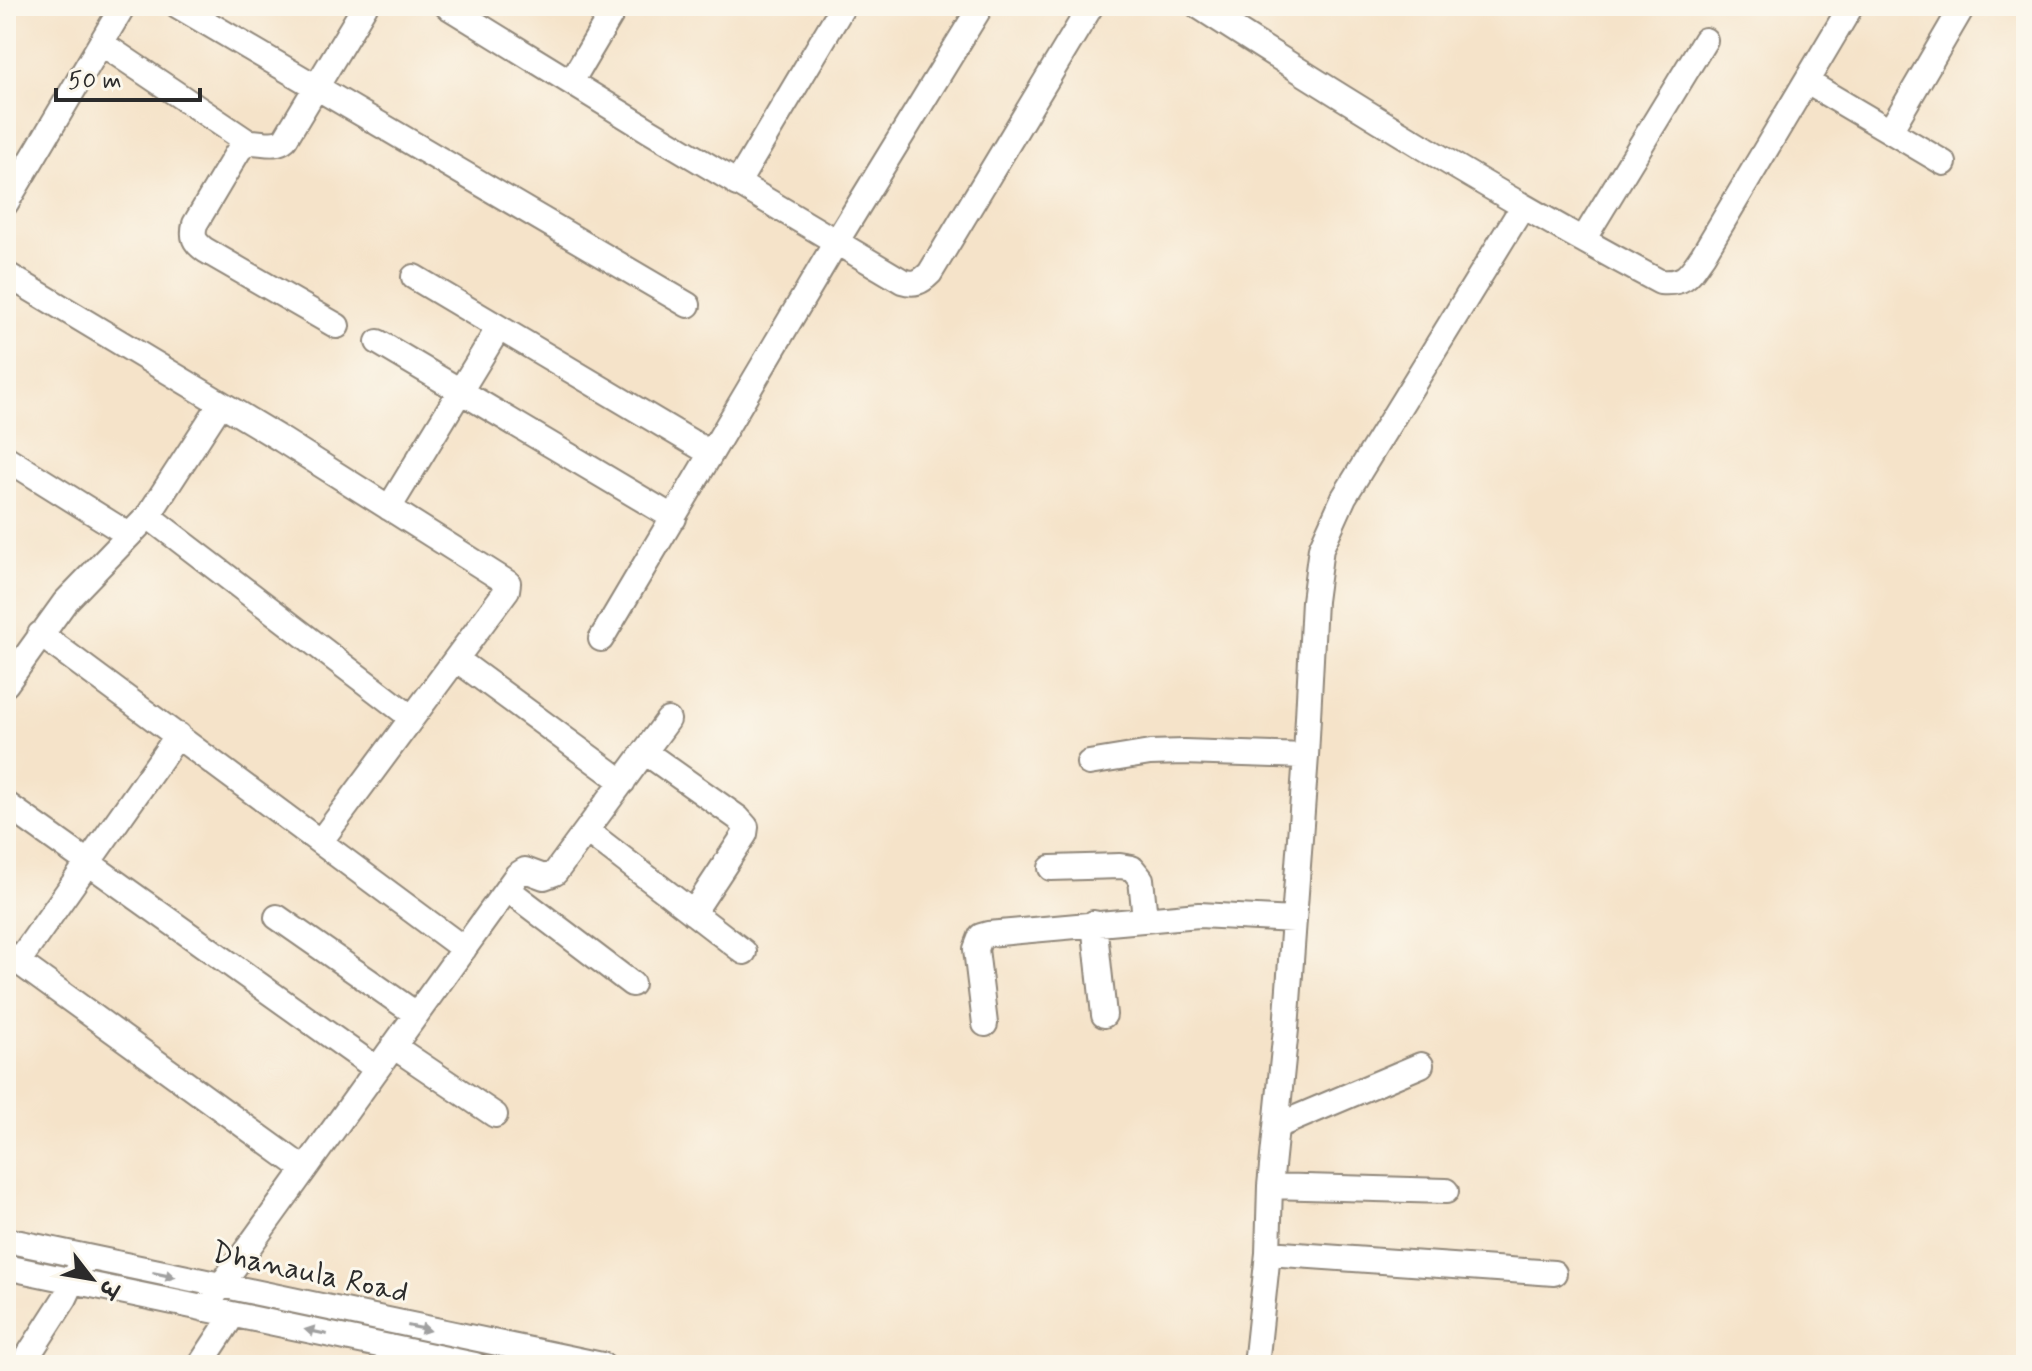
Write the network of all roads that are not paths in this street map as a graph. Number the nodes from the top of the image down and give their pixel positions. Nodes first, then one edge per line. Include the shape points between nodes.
1 (123, 6) edge
2 (178, 6) edge
3 (365, 6) edge
4 (616, 6) edge
5 (843, 6) edge
6 (981, 6) edge
7 (1091, 6) edge
8 (1198, 6) edge
9 (1851, 6) edge
10 (1963, 6) edge
11 (455, 8) edge
12 (1705, 40) dead end
13 (101, 43) junction
14 (571, 82) junction
15 (1807, 82) junction
16 (317, 87) junction
17 (1890, 131) junction
18 (248, 142) junction
19 (1944, 163) dead end
20 (737, 184) junction
21 (6, 203) edge
22 (1523, 206) junction
23 (1583, 240) junction
24 (835, 244) junction
25 (6, 274) edge
26 (414, 277) dead end
27 (688, 305) dead end
28 (337, 326) dead end
29 (498, 329) junction
30 (378, 342) dead end
31 (460, 390) junction
32 (220, 405) junction
33 (710, 453) junction
34 (6, 458) edge
35 (389, 508) junction
36 (148, 516) junction
37 (674, 518) junction
38 (129, 535) junction
39 (40, 634) junction
40 (601, 639) dead end
41 (456, 659) junction
42 (6, 684) edge
43 (412, 718) junction
44 (668, 720) dead end
45 (178, 735) junction
46 (645, 752) junction
47 (1306, 756) junction
48 (1089, 763) dead end
49 (623, 782) junction
50 (6, 804) edge
51 (587, 831) junction
52 (320, 842) junction
53 (87, 862) junction
54 (1051, 868) dead end
55 (507, 889) junction
56 (693, 913) junction
57 (277, 917) dead end
58 (1145, 919) junction
59 (1294, 920) junction
60 (1094, 923) junction
61 (464, 949) junction
62 (744, 952) dead end
63 (12, 958) edge
64 (632, 984) dead end
65 (416, 1014) junction
66 (1104, 1015) dead end
67 (985, 1024) dead end
68 (393, 1046) junction
69 (1421, 1065) dead end
70 (377, 1069) junction
71 (495, 1115) dead end
72 (1277, 1126) junction
73 (304, 1169) junction
74 (1270, 1186) junction
75 (1446, 1191) dead end
76 (6, 1240) edge
77 (1268, 1253) junction
78 (82, 1258) junction
79 (6, 1267) edge
80 (1554, 1273) dead end
81 (73, 1282) junction
82 (219, 1286) junction
83 (204, 1309) junction
84 (233, 1315) junction
85 (22, 1365) edge
86 (200, 1365) edge
87 (475, 1365) edge
88 (602, 1365) edge
89 (1256, 1365) edge

1 - 13 street
2 - 16 street
3 - 16 street
4 - 14 street
5 - 20 street
6 - 24 street
7 - 24 street via 922,281 902,281
8 - 22 street
9 - 15 street
10 - 17 street
11 - 14 street
12 - 23 street
13 - 18 street
13 - 21 street
14 - 20 street
15 - 17 street
15 - 23 street via 1703,255 1677,284 1660,282
16 - 18 street via 280,144
16 - 27 street
17 - 19 street
18 - 28 street via 192,235 196,243
20 - 24 street
22 - 23 street
22 - 47 street via 1344,497 1321,548
24 - 33 street
25 - 32 street
26 - 29 street
29 - 31 street
29 - 33 street
30 - 31 street
31 - 35 street
31 - 37 street
32 - 35 street
32 - 36 street
33 - 37 street
34 - 38 street
35 - 41 street via 508,583
36 - 38 street
36 - 43 street
37 - 40 street
38 - 39 street
39 - 42 street
39 - 45 street
41 - 43 street
41 - 49 street
43 - 52 street
44 - 46 street
45 - 52 street
45 - 53 street
46 - 49 street
46 - 56 street via 746,827
47 - 48 street via 1150,753
47 - 59 street
49 - 51 street
50 - 53 street
51 - 55 street via 552,876 525,870
51 - 56 street
52 - 61 street
53 - 63 street
53 - 70 street
54 - 58 street via 1132,868 1141,879
55 - 61 street
55 - 64 street
56 - 62 street
57 - 65 street
58 - 59 street via 1199,915
58 - 60 street
59 - 72 street
60 - 66 street
60 - 67 street via 981,936 976,949
61 - 65 street
63 - 73 street
65 - 68 street
68 - 70 street
68 - 71 street
69 - 72 street
70 - 73 street
72 - 74 street
73 - 82 street
74 - 75 street
74 - 77 street
76 - 78 street, Dhanaula Road
77 - 80 street
77 - 89 street
78 - 81 street
78 -> 82 street, Dhanaula Road
79 - 81 street, Dhanaula Road
81 - 83 street, Dhanaula Road
81 - 85 street
82 - 83 street
82 -> 88 street, Dhanaula Road
83 - 84 street, Dhanaula Road
84 - 86 street
87 -> 84 street, Dhanaula Road

